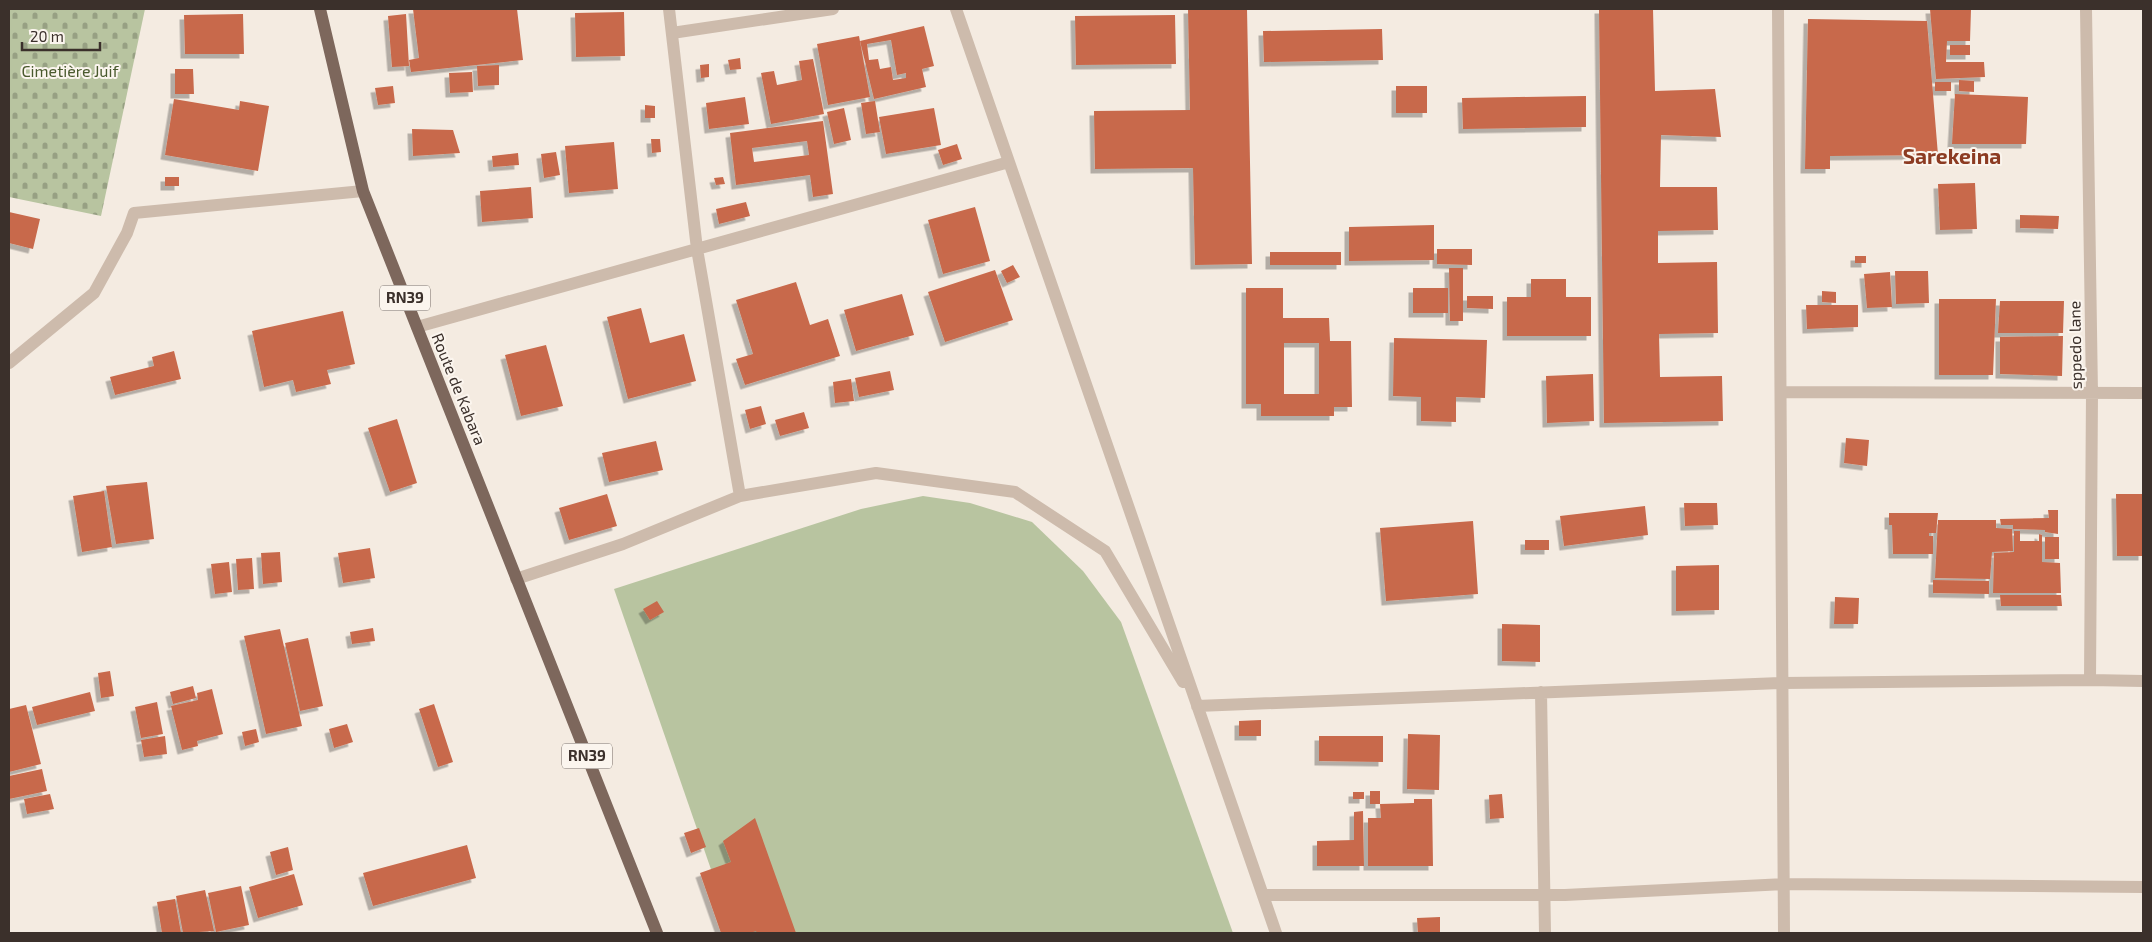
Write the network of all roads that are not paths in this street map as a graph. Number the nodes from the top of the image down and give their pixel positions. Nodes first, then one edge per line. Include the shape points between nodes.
1 (320, 9) edge
2 (669, 9) edge
3 (833, 9) edge
4 (956, 9) edge
5 (1778, 9) edge
6 (2086, 9) edge
7 (672, 33) junction
8 (1009, 162) junction
9 (363, 191) junction
10 (697, 250) junction
11 (416, 327) junction
12 (9, 363) edge
13 (1781, 392) junction
14 (2092, 393) junction
15 (2143, 393) edge
16 (740, 496) junction
17 (516, 579) junction
18 (2090, 680) junction
19 (2143, 682) edge
20 (1783, 683) junction
21 (1540, 692) junction
22 (1197, 706) junction
23 (1784, 884) junction
24 (2143, 887) edge
25 (1263, 895) junction
26 (1544, 895) junction
27 (657, 933) edge
28 (1276, 933) edge
29 (1545, 933) edge
30 (1784, 933) edge

1 - 9 main road, Route de Kabara / RN39
2 - 7 street
3 - 7 street
4 - 8 street
5 - 13 street
6 - 14 street, sppedo lane
7 - 10 street
8 - 10 street
8 - 22 street
9 - 11 main road, Route de Kabara / RN39
9 - 12 street via 134,213 127,233 94,293
10 - 11 street
10 - 16 street
11 - 17 main road, Route de Kabara / RN39
13 - 14 street
13 - 20 street
14 - 15 street
14 - 18 street, sppedo lane
16 - 17 street via 623,544
16 - 22 street via 876,473 1015,492 1105,551
17 - 27 main road, RN39
18 - 19 street
18 - 20 street
20 - 21 street
20 - 23 street
21 - 22 street
21 - 26 street
22 - 25 street
23 - 24 street
23 - 26 street
23 - 30 street
25 - 26 street
25 - 28 street
26 - 29 street

